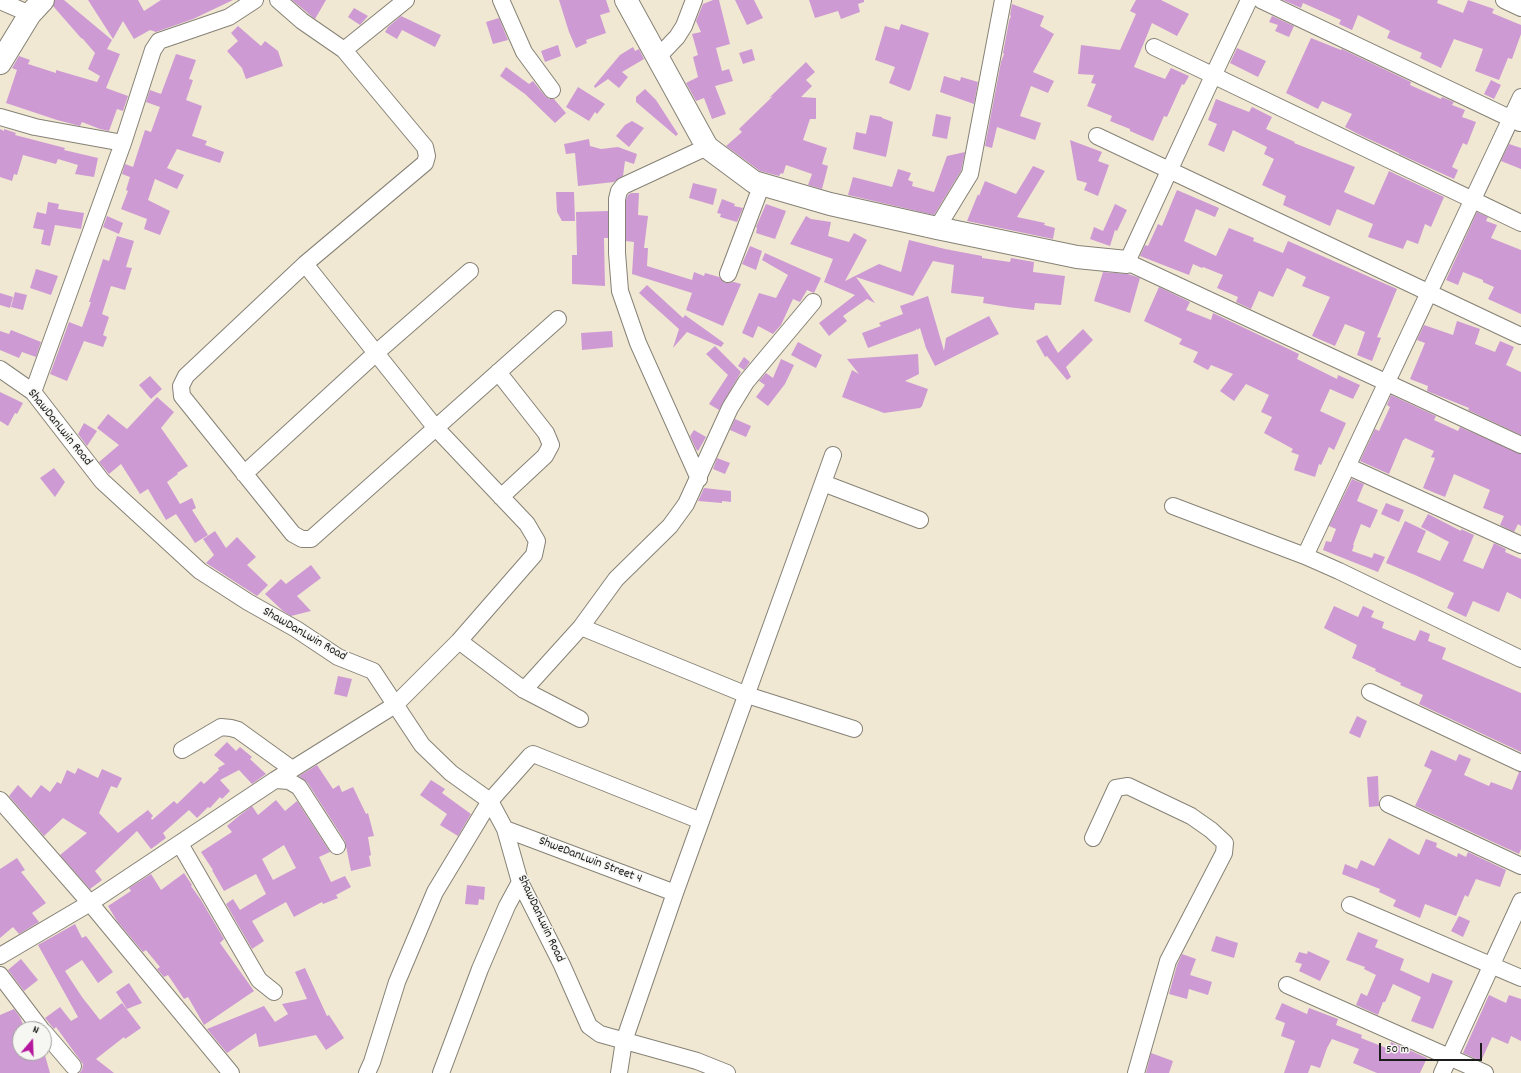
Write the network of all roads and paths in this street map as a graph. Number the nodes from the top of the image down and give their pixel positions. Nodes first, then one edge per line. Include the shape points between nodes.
1 (255, 0) edge
2 (278, 0) edge
3 (406, 0) edge
4 (501, 0) edge
5 (626, 0) edge
6 (694, 0) edge
7 (1003, 0) edge
8 (1250, 0) edge
9 (1261, 0) edge
10 (1504, 0) edge
11 (0, 1) edge
12 (37, 7) edge
13 (1521, 8) edge
14 (1154, 48) dead end
15 (344, 50) junction
16 (657, 58) junction
17 (0, 63) edge
18 (1213, 76) junction
19 (552, 90) dead end
20 (1521, 97) edge
21 (0, 117) edge
22 (1516, 121) edge
23 (1097, 136) dead end
24 (123, 143) junction
25 (707, 147) junction
26 (1170, 171) junction
27 (762, 184) junction
28 (1473, 199) junction
29 (1521, 223) edge
30 (937, 228) junction
31 (1127, 262) junction
32 (305, 264) junction
33 (470, 271) dead end
34 (728, 274) dead end
35 (1429, 293) junction
36 (813, 302) dead end
37 (558, 319) dead end
38 (1521, 336) edge
39 (376, 353) junction
40 (0, 369) edge
41 (498, 372) junction
42 (1387, 382) junction
43 (33, 392) junction
44 (435, 427) junction
45 (1521, 445) edge
46 (833, 455) dead end
47 (1347, 466) junction
48 (244, 474) junction
49 (699, 478) junction
50 (823, 483) junction
51 (501, 497) junction
52 (1173, 506) dead end
53 (920, 520) dead end
54 (1521, 545) edge
55 (1305, 556) junction
56 (581, 627) junction
57 (459, 641) junction
58 (1521, 659) edge
59 (524, 690) junction
60 (1370, 692) dead end
61 (747, 695) junction
62 (395, 705) junction
63 (580, 719) dead end
64 (854, 729) dead end
65 (182, 750) dead end
66 (1521, 763) edge
67 (292, 769) junction
68 (275, 780) junction
69 (0, 800) edge
70 (490, 801) junction
71 (1388, 804) dead end
72 (701, 821) junction
73 (505, 829) junction
74 (1093, 838) dead end
75 (180, 844) junction
76 (337, 846) dead end
77 (1521, 866) edge
78 (520, 882) junction
79 (675, 893) junction
80 (1521, 901) edge
81 (90, 903) junction
82 (1350, 904) dead end
83 (0, 956) edge
84 (1492, 965) junction
85 (0, 975) edge
86 (1521, 978) edge
87 (1287, 985) dead end
88 (274, 992) dead end
89 (36, 1021) edge
90 (52, 1041) edge
91 (624, 1041) junction
92 (1450, 1057) junction
93 (73, 1066) dead end
94 (696, 1067) edge
95 (231, 1073) edge
96 (367, 1073) edge
97 (440, 1073) edge
98 (618, 1073) edge
99 (727, 1073) edge
100 (1136, 1073) edge
101 (1442, 1073) edge
102 (1485, 1073) edge

1 - 24 street via 229,17 159,41 153,50
2 - 15 street via 302,21
3 - 15 street
4 - 19 street via 524,52
5 - 16 street
6 - 16 street via 677,37
7 - 30 street via 970,174
8 - 18 street
9 - 22 street
10 - 13 street
11 - 12 street
12 - 17 street
14 - 18 street
15 - 32 street via 425,147 426,163
16 - 25 street
18 - 26 street
18 - 28 street
20 - 22 street
21 - 24 street via 35,127
22 - 28 street
23 - 26 street
24 - 43 street
25 - 27 street via 754,182
25 - 49 street via 624,186 619,191 617,199 620,291 638,343
26 - 31 street
26 - 35 street
27 - 30 street via 830,204
27 - 34 street
28 - 29 street
28 - 35 street
30 - 31 street via 1077,257
31 - 42 street
32 - 39 street
32 - 48 street via 186,376 181,386 182,396
33 - 39 street
35 - 38 street
35 - 42 street
36 - 49 street via 746,382 730,408
37 - 41 street
39 - 44 street
39 - 48 street
40 - 43 street, ShawDanLwin Road
41 - 44 street
41 - 51 street via 546,433 551,445 545,456
42 - 45 street
42 - 47 street
43 - 62 street, ShawDanLwin Road via 102,481 200,571 338,657 373,671
44 - 48 street via 311,539 302,539 293,534
44 - 51 street
46 - 50 street
47 - 54 street
47 - 55 street
49 - 56 street via 686,504 670,526 616,579
50 - 53 street
50 - 61 street
51 - 57 street via 527,524 536,541 534,555
52 - 55 street
55 - 58 street
56 - 59 street
56 - 61 street
57 - 59 street
57 - 62 street
59 - 63 street
60 - 66 street
61 - 64 street
61 - 72 street
62 - 67 street
62 - 70 street, ShawDanLwin Road via 422,745 451,773
65 - 67 street via 221,727 231,728 238,730
67 - 68 street
68 - 75 street
68 - 76 street via 289,781 299,787
69 - 81 street
70 - 72 street via 533,754
70 - 73 street, ShawDanLwin Road
70 - 96 street via 435,892 396,982
71 - 77 street
72 - 79 street
73 - 78 street, ShawDanLwin Road
73 - 79 street, ShweDanLwin Street 4
74 - 100 street via 1116,788 1128,786 1191,816 1225,843 1224,853 1168,961
75 - 81 street
75 - 88 street via 259,980
78 - 91 street, ShawDanLwin Road via 562,965 589,1026 600,1034
78 - 97 street via 480,969
79 - 91 street
80 - 84 street
81 - 83 street
81 - 95 street
82 - 84 street
84 - 86 street
84 - 92 street
85 - 89 street
87 - 92 street
90 - 93 street
91 - 94 street, ShawDanLwin Road
91 - 98 street
92 - 101 street
92 - 102 street
94 - 99 street, ShawDanLwin Road

